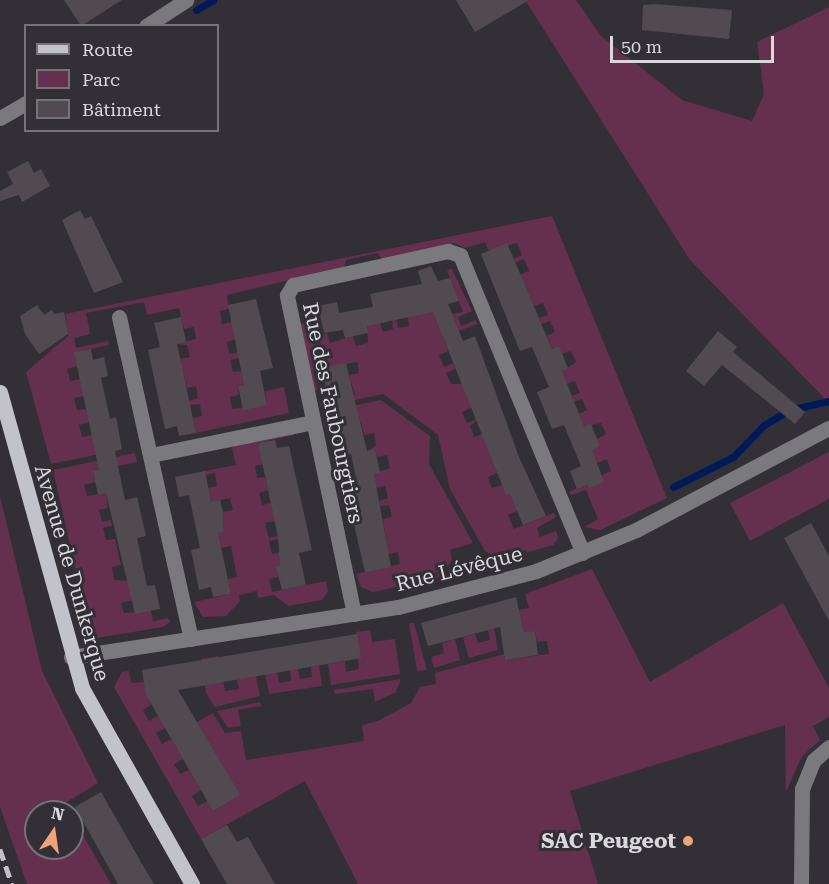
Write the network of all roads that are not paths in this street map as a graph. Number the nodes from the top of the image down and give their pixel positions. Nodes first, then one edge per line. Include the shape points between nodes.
1 (186, 0) edge
2 (149, 24) edge
3 (24, 105) edge
4 (0, 118) edge
5 (119, 317) dead end
6 (0, 392) edge
7 (313, 422) junction
8 (829, 428) edge
9 (151, 455) junction
10 (583, 553) junction
11 (354, 614) junction
12 (191, 639) junction
13 (71, 657) junction
14 (829, 747) edge
15 (192, 884) edge
16 (801, 884) edge

1 - 2 street
3 - 4 street
5 - 9 street
6 - 13 main road, Avenue de Dunkerque
7 - 9 street
7 - 10 street, Rue des Faubourgtiers via 288,288 448,251 457,253
7 - 11 street, Rue des Faubourgtiers
8 - 10 street, Rue Lévêque via 687,505
9 - 12 street
10 - 11 street, Rue Lévêque via 521,575 398,607
11 - 12 street, Rue Lévêque
12 - 13 street, Rue Lévêque
13 - 15 main road, Avenue de Dunkerque via 97,720
14 - 16 street via 814,760 802,789

